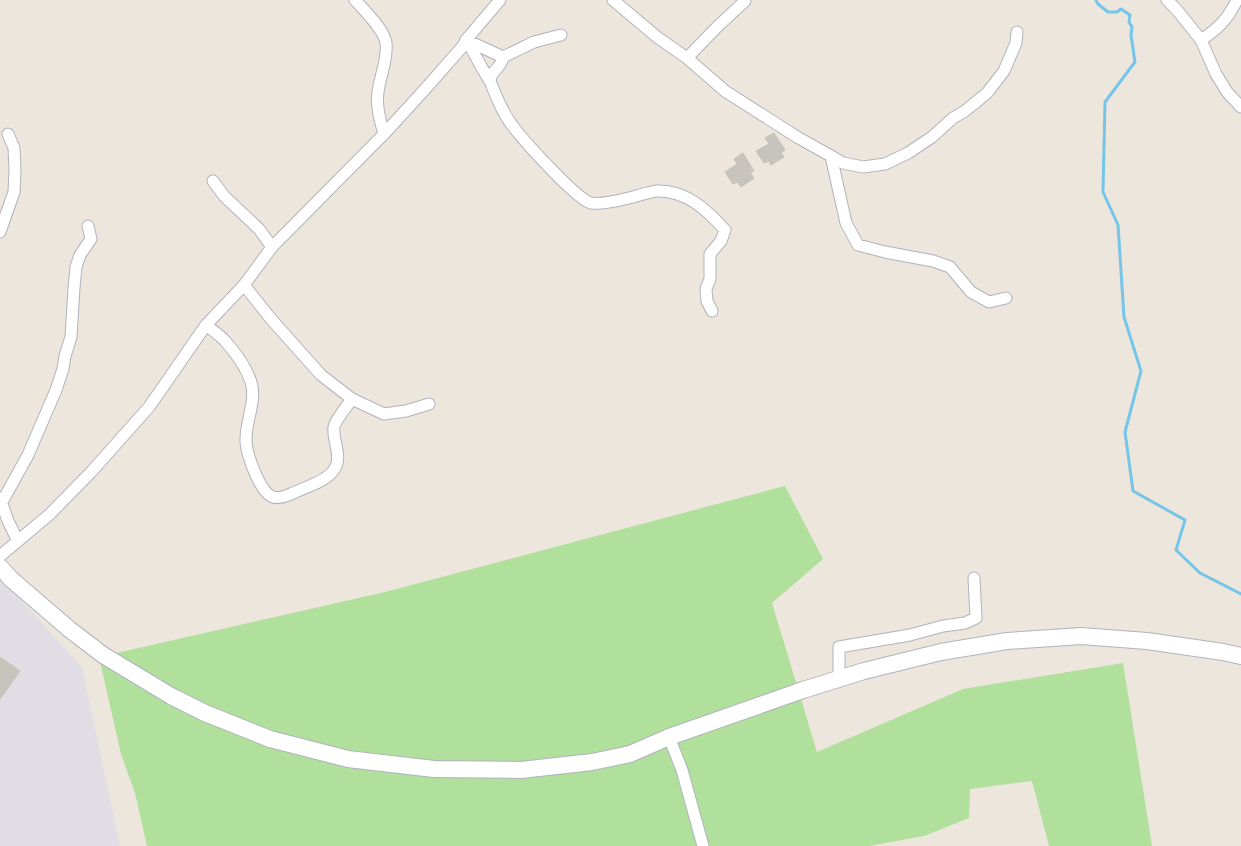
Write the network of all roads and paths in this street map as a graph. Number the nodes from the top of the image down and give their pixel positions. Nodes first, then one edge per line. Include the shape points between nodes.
1 (355, 0) edge
2 (500, 0) edge
3 (613, 0) edge
4 (1167, 0) edge
5 (1237, 0) edge
6 (745, 1) dead end
7 (1017, 32) dead end
8 (561, 35) dead end
9 (466, 40) junction
10 (1201, 40) junction
11 (503, 57) junction
12 (687, 58) junction
13 (490, 81) junction
14 (1241, 107) edge
15 (8, 134) dead end
16 (384, 134) junction
17 (831, 156) junction
18 (213, 181) dead end
19 (88, 226) dead end
20 (0, 232) edge
21 (272, 247) junction
22 (244, 285) junction
23 (1006, 298) dead end
24 (712, 311) dead end
25 (206, 325) junction
26 (352, 399) junction
27 (429, 404) dead end
28 (1, 500) edge
29 (18, 541) junction
30 (0, 556) edge
31 (0, 567) edge
32 (6, 577) edge
33 (974, 578) dead end
34 (1241, 656) edge
35 (839, 678) junction
36 (669, 737) junction
37 (704, 846) edge

1 - 16 street via 380,30 386,42 377,93 377,108
2 - 9 street
3 - 12 street
4 - 10 street
5 - 10 street via 1217,30
6 - 12 street
7 - 17 street via 1016,43 1004,71 987,93 908,153 885,164 863,167 843,163
8 - 11 street via 534,42
9 - 11 street
9 - 13 street
9 - 16 street
10 - 14 street via 1216,74 1227,92
11 - 13 street via 501,66 492,73
12 - 17 street via 726,91
13 - 24 street via 511,124 559,177 583,199 591,203 601,203 656,191 671,192 697,203 710,214 725,230 721,242 710,254 710,279 706,289 707,301
15 - 20 street via 14,148 14,192
16 - 21 street
17 - 23 street via 846,223 858,245 950,267 970,292 989,302
18 - 21 street via 224,196 259,229
19 - 28 street via 91,239 80,255 76,267 71,337 63,369 28,455
21 - 22 street
22 - 25 street
22 - 26 street via 321,375
25 - 26 street via 224,340 251,381 254,396 248,420 247,452 267,494 282,497 324,479 333,472 338,454 334,427
25 - 29 street via 144,413 50,514
26 - 27 street via 384,414
28 - 29 street
29 - 30 street
31 - 32 main road
32 - 36 main road via 103,655 171,696 205,713 270,739 348,760 434,769 521,770 592,762 630,754
33 - 35 street via 976,618 910,635 839,647
34 - 35 main road via 1147,641 1081,636 1007,641 941,652
35 - 36 main road
36 - 37 street via 682,770

